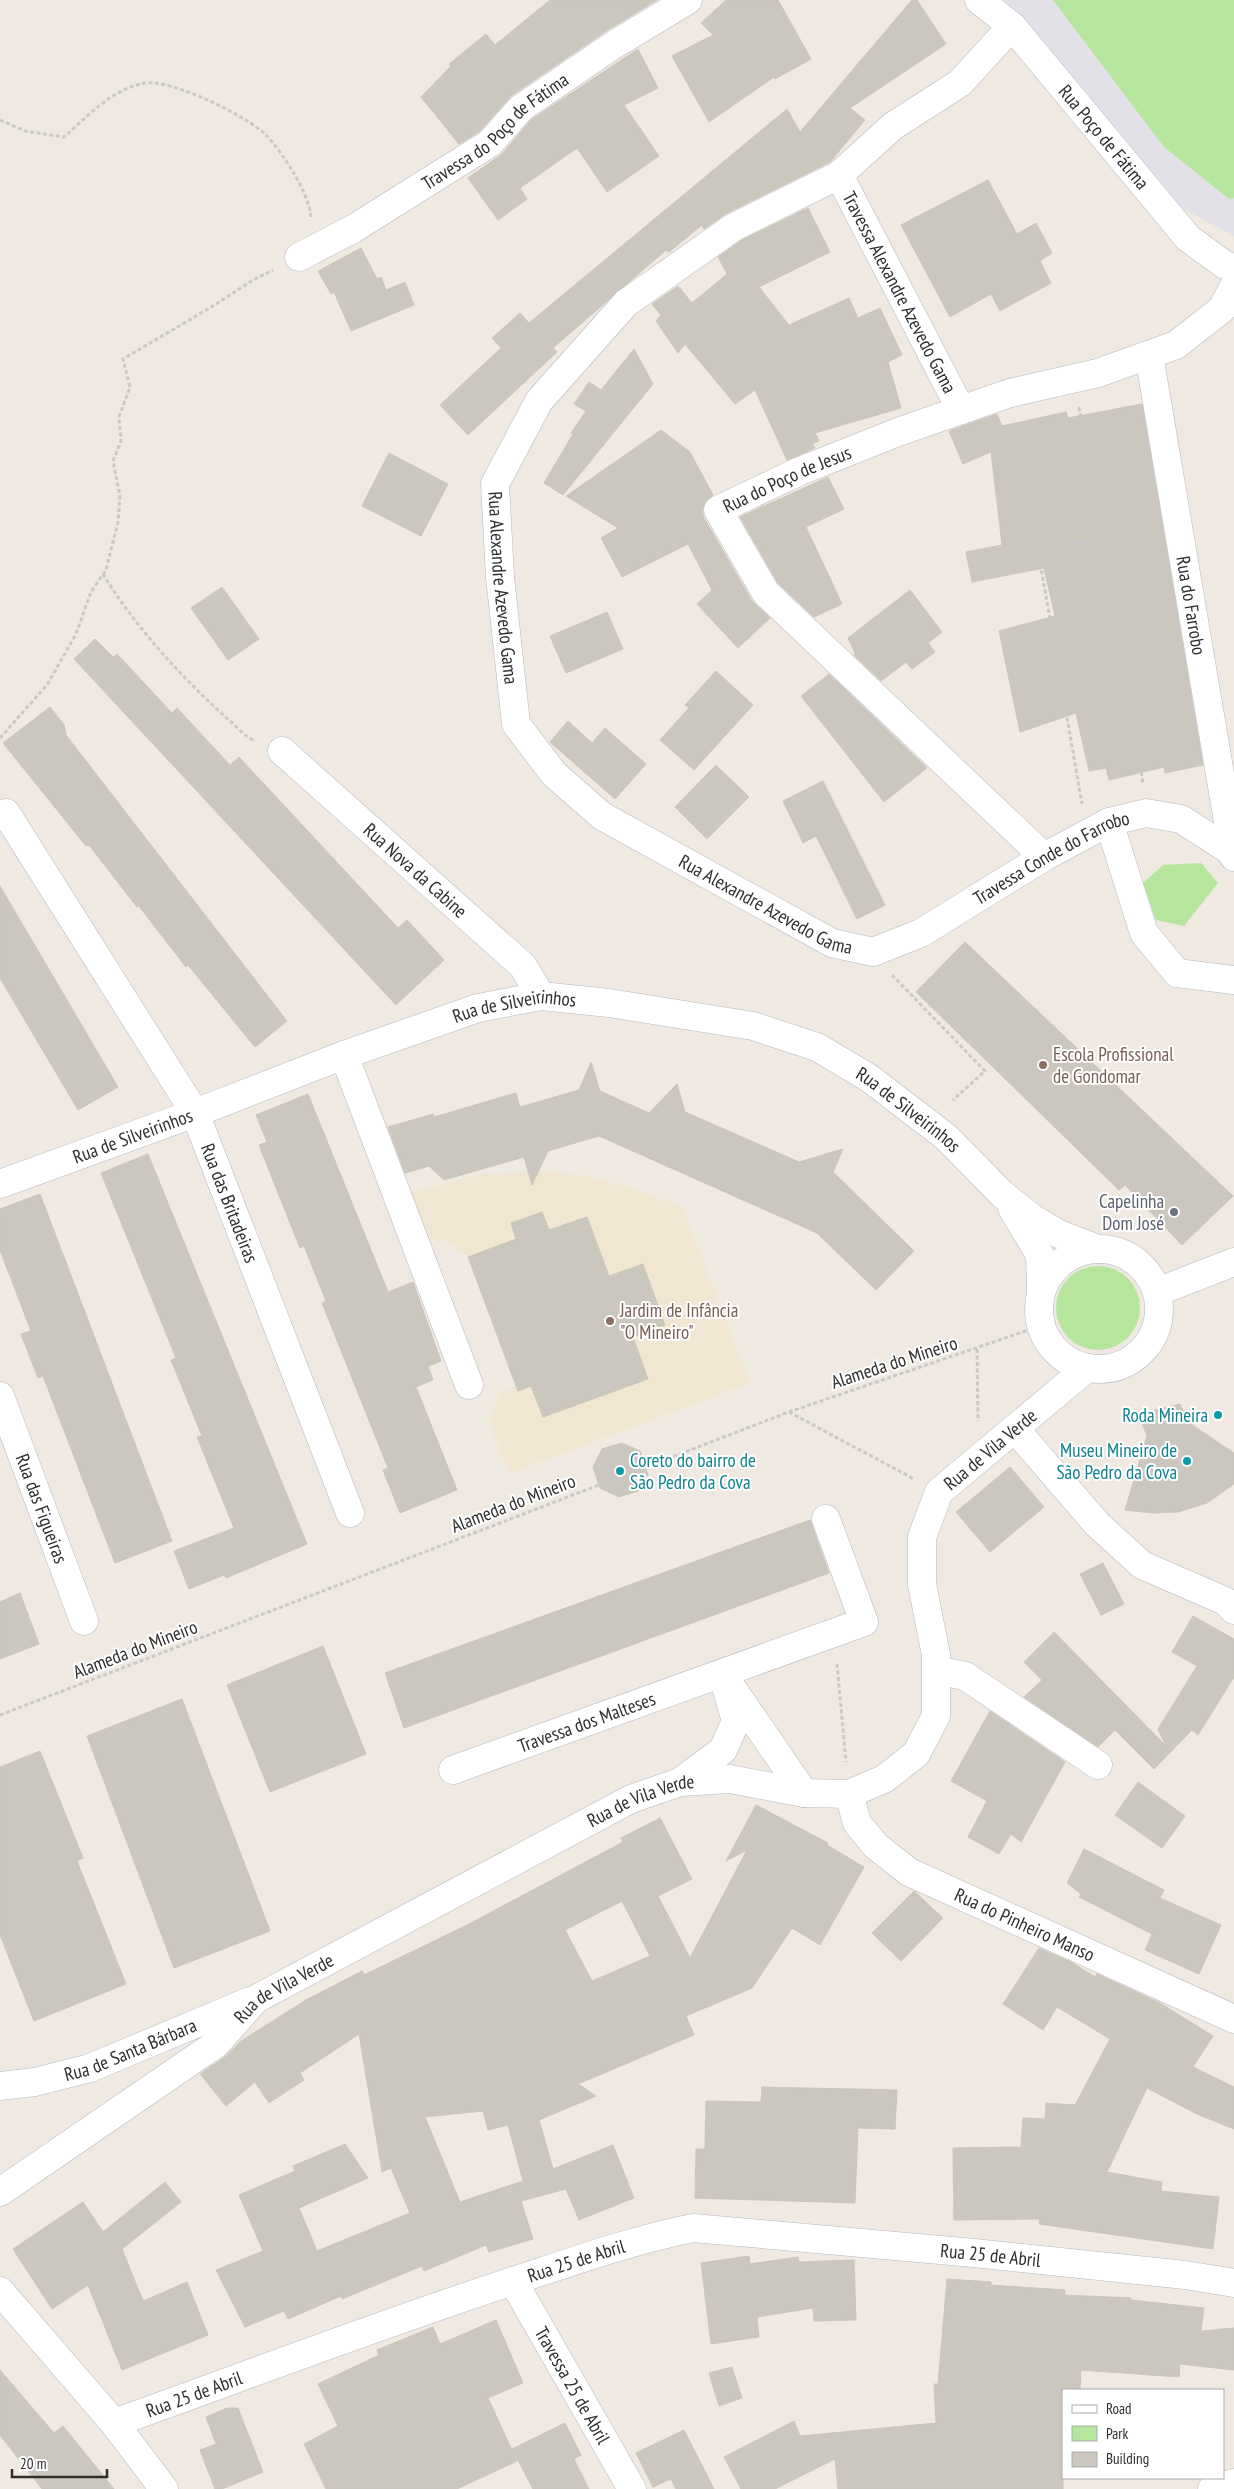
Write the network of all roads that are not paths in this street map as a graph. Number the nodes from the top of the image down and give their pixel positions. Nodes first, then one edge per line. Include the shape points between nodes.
1 (688, 0) edge
2 (979, 0) edge
3 (1012, 26) junction
4 (839, 175) junction
5 (299, 257) road end
6 (1234, 268) edge
7 (1234, 286) edge
8 (1149, 355) junction
9 (961, 410) junction
10 (282, 751) road end
11 (6, 812) dead end
12 (1109, 822) junction
13 (1234, 853) edge
14 (1044, 856) junction
15 (1234, 856) edge
16 (880, 962) joint
17 (1234, 980) edge
18 (541, 996) junction
19 (344, 1055) junction
20 (195, 1113) junction
21 (0, 1184) edge
22 (1002, 1194) junction
23 (1098, 1248) junction
24 (1234, 1262) edge
25 (1041, 1289) junction
26 (1157, 1292) junction
27 (1087, 1368) junction
28 (469, 1385) dead end
29 (0, 1396) edge
30 (1014, 1429) junction
31 (350, 1514) dead end
32 (826, 1519) dead end
33 (1231, 1601) edge
34 (84, 1621) dead end
35 (936, 1670) junction
36 (723, 1675) junction
37 (1098, 1765) dead end
38 (453, 1770) dead end
39 (680, 1782) junction
40 (804, 1793) junction
41 (850, 1794) junction
42 (256, 1999) junction
43 (1234, 2019) edge
44 (0, 2086) edge
45 (0, 2192) edge
46 (513, 2281) junction
47 (1234, 2283) edge
48 (0, 2291) edge
49 (114, 2423) junction
50 (1234, 2483) edge
51 (164, 2489) edge
52 (632, 2489) edge
53 (1212, 2489) edge

1 - 5 street, Travessa do Poço de Fátima via 615,44 521,108 490,143 354,229
2 - 3 street, Rua Poço de Fátima
3 - 4 street, Rua Alexandre Azevedo Gama via 960,83 893,126
3 - 6 street, Rua Poço de Fátima via 1188,238
4 - 9 street, Travessa Alexandre Azevedo Gama
4 - 16 street, Rua Alexandre Azevedo Gama via 734,227 626,303 539,401 494,484 500,578 516,724 554,774 602,816 832,943
7 - 8 street, Rua do Poço de Jesus via 1222,309 1176,345
8 - 9 street, Rua do Poço de Jesus via 1098,373 1010,393
8 - 13 street, Rua do Farrobo
9 - 14 street, Rua do Poço de Jesus via 800,471 718,510 766,593
10 - 18 street, Rua Nova da Cabine via 523,966
11 - 20 street, Rua das Britadeiras
12 - 13 street, Travessa Conde do Farrobo via 1146,813 1181,820
12 - 14 street, Travessa Conde do Farrobo
12 - 17 street via 1144,933 1177,973
13 - 15 street, Rua do Farrobo
14 - 16 street, Travessa Conde do Farrobo
18 - 19 street, Rua de Silveirinhos via 478,1008
18 - 22 street, Rua de Silveirinhos via 754,1026 817,1047 869,1078 946,1137
19 - 20 street, Rua de Silveirinhos
19 - 28 street
20 - 21 street, Rua de Silveirinhos
20 - 31 street, Rua das Britadeiras
22 - 23 street, Rua de Silveirinhos via 1059,1234
22 - 25 street, Rua de Silveirinhos via 1040,1255
23 - 25 street via 1070,1256 1053,1269
23 - 26 street via 1117,1251 1135,1260 1150,1276
24 - 26 street
25 - 27 street via 1040,1326 1053,1349 1071,1363
26 - 27 street via 1157,1325 1139,1354 1118,1366 1096,1370
27 - 30 street, Rua de Vila Verde
29 - 34 street, Rua das Figueiras
30 - 33 street via 1097,1524 1142,1565
30 - 35 street, Rua de Vila Verde via 939,1492 922,1536 922,1584
32 - 36 street, Travessa dos Malteses via 864,1622
35 - 37 street via 965,1676
35 - 41 street, Rua de Vila Verde via 936,1716 916,1754 884,1779
36 - 38 street, Travessa dos Malteses
36 - 39 street via 736,1721 723,1750
36 - 40 street
39 - 40 street, Rua de Vila Verde via 730,1779
39 - 42 street, Rua de Vila Verde via 631,1800
40 - 41 street, Rua de Vila Verde
41 - 43 street, Rua do Pinheiro Manso via 857,1823 876,1846 909,1872
42 - 44 street, Rua de Santa Bárbara via 90,2068 35,2082
42 - 45 street, Rua de Vila Verde via 216,2044
46 - 47 street, Rua 25 de Abril via 644,2239 693,2228 993,2255
46 - 49 street, Rua 25 de Abril
46 - 52 street, Travessa 25 de Abril
48 - 49 street
49 - 51 street
50 - 53 street

